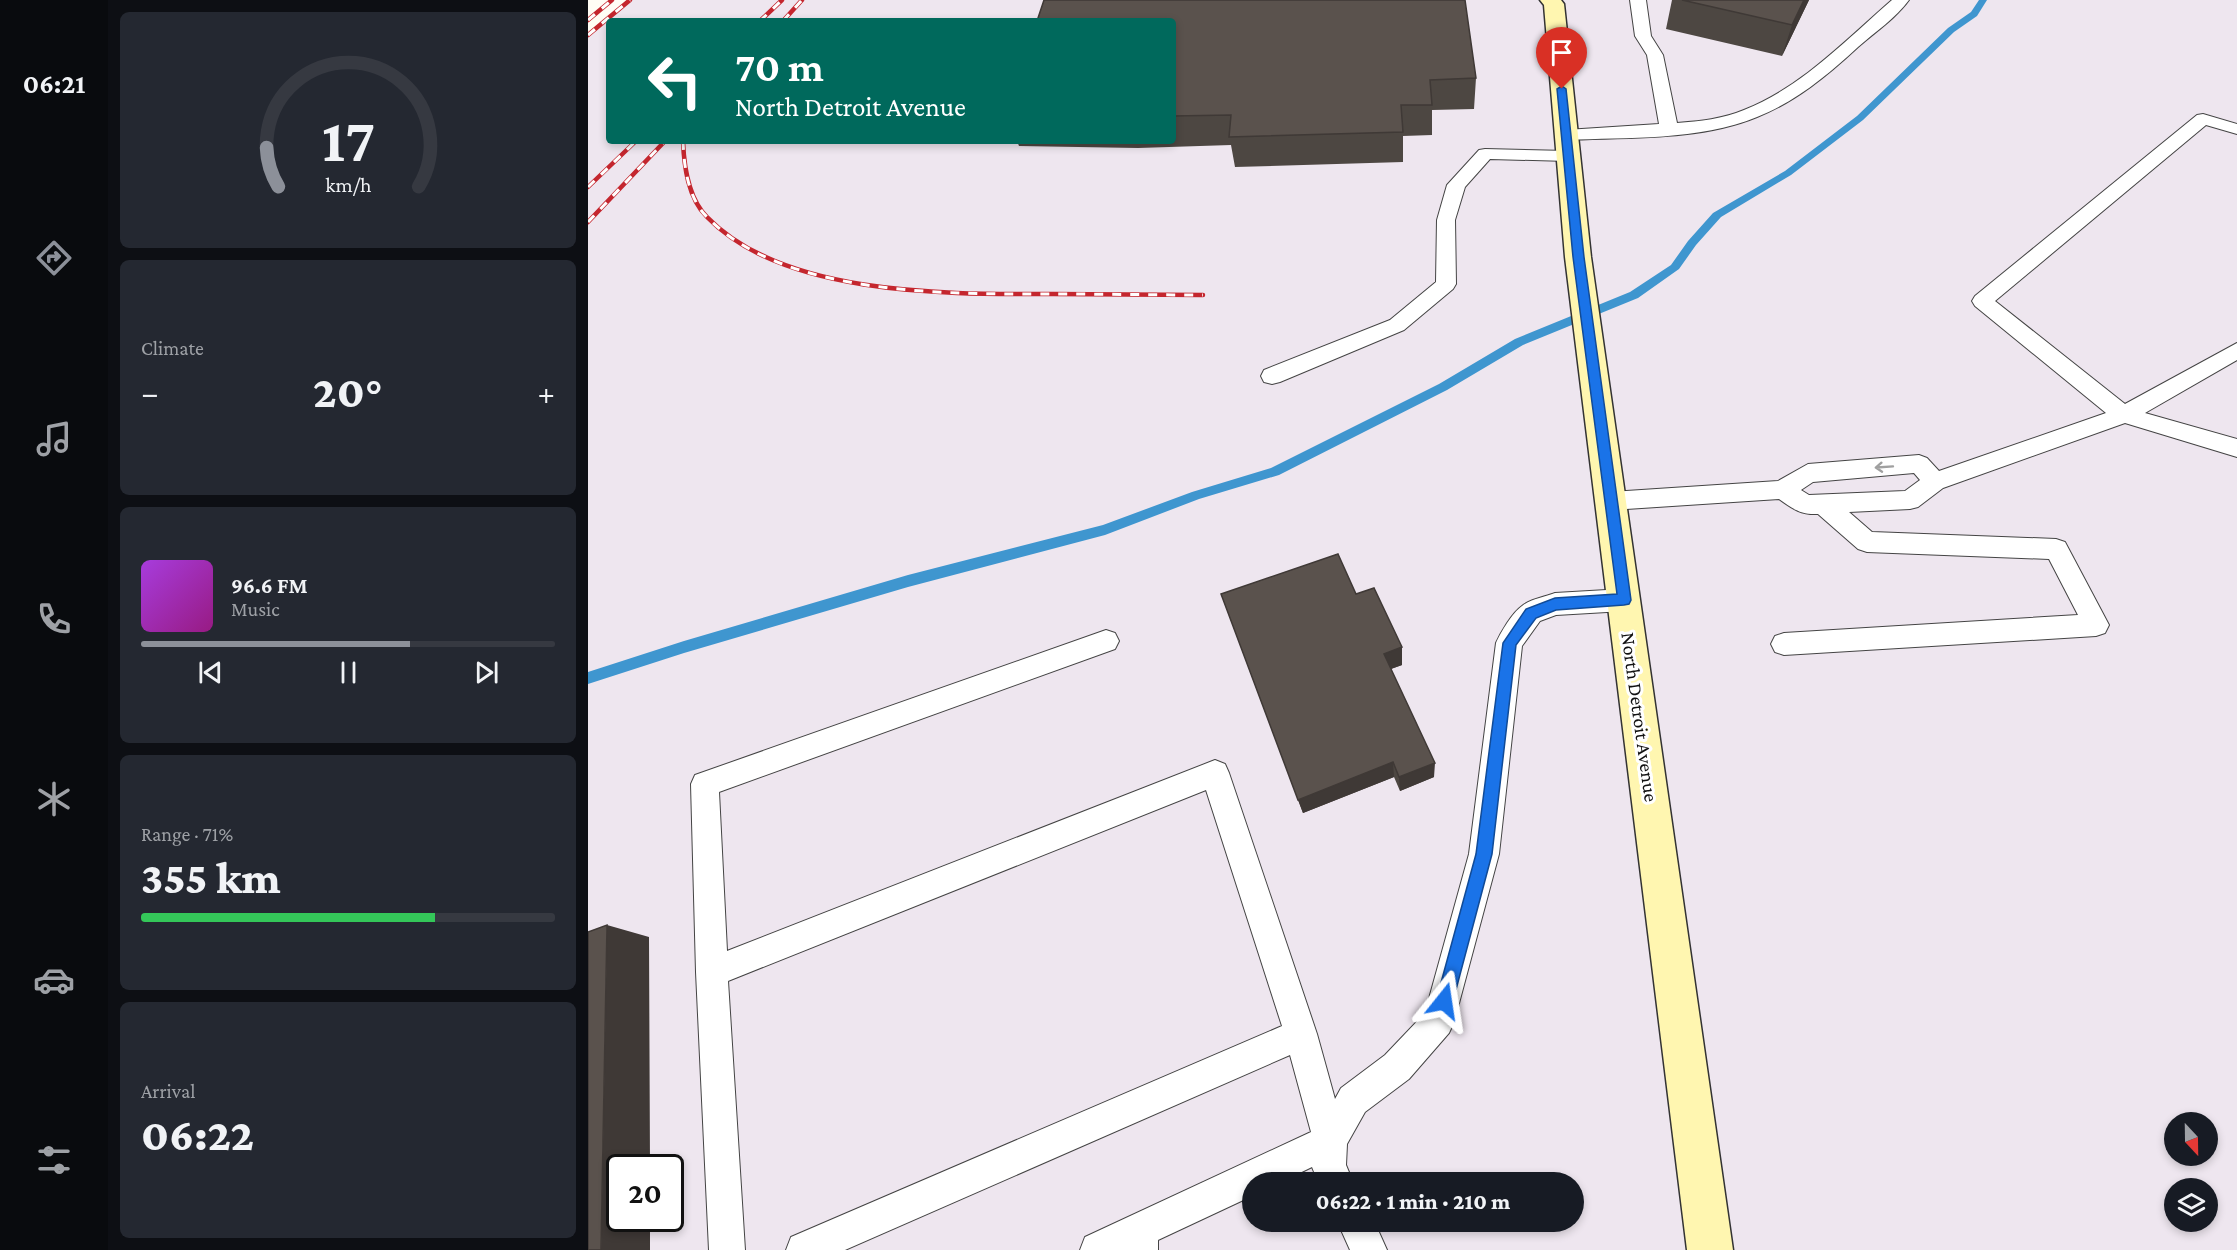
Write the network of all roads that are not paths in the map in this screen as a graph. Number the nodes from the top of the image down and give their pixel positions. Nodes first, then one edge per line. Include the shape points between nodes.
1 (1638, 0) edge
2 (1901, 0) edge
3 (1554, 1) edge
4 (1669, 129) junction
5 (2237, 129) edge
6 (1567, 145) junction
7 (2237, 350) edge
8 (1272, 376) dead end
9 (2124, 415) junction
10 (2237, 448) edge
11 (1935, 482) junction
12 (1783, 490) junction
13 (1611, 501) junction
14 (1822, 504) junction
15 (1624, 600) junction
16 (1106, 641) dead end
17 (1784, 644) dead end
18 (712, 972) junction
19 (1301, 1034) junction
20 (1330, 1141) junction
21 (1332, 1172) edge
22 (1360, 1232) edge
23 (1141, 1240) edge
24 (727, 1250) edge
25 (804, 1250) edge
26 (1098, 1250) edge
27 (1369, 1250) edge
28 (1710, 1250) edge

1 - 4 lane via 1643,36 1655,55
2 - 4 lane via 1794,92 1725,122
3 - 6 main road, North Detroit Avenue
4 - 6 lane
5 - 9 lane via 2203,120 1982,301
6 - 8 lane via 1485,154 1455,185 1446,220 1446,284 1397,325
6 - 13 main road, North Detroit Avenue
7 - 9 lane
9 - 10 lane
9 - 11 lane
11 -> 12 lane via 1919,464 1808,473
11 - 14 lane via 1910,500
12 - 13 lane
12 - 14 lane via 1805,504
13 - 15 main road, North Detroit Avenue
14 - 17 lane via 1867,542 2056,549 2096,625
15 - 20 lane via 1555,604 1531,614 1509,643 1484,854 1438,1022 1397,1067 1353,1100
15 - 28 main road, North Detroit Avenue
16 - 18 lane via 705,784
18 - 19 lane via 1215,773
18 - 24 lane
19 - 20 lane
19 - 25 lane
20 - 21 lane
20 - 23 lane
22 - 27 lane
23 - 26 lane

